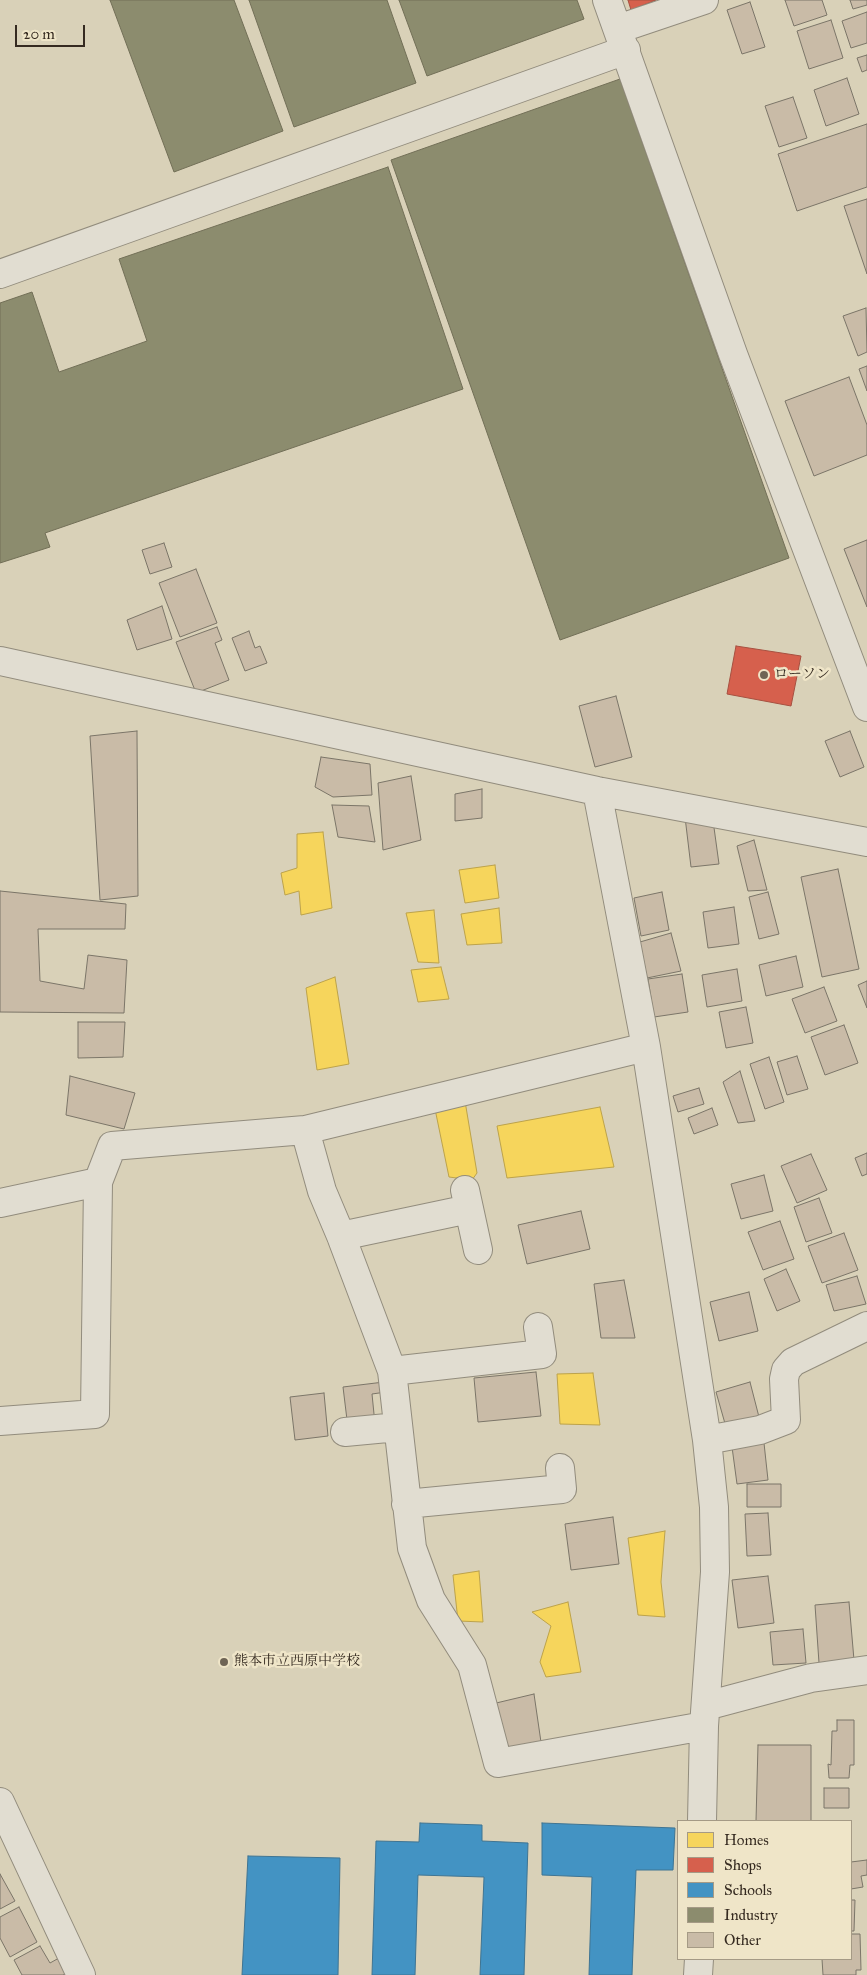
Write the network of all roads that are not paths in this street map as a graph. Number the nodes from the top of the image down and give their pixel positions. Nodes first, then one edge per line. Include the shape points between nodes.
1 (607, 0) edge
2 (704, 0) edge
3 (622, 40) junction
4 (0, 274) edge
5 (856, 644) edge
6 (0, 661) edge
7 (867, 707) edge
8 (597, 791) junction
9 (867, 842) edge
10 (646, 1046) junction
11 (305, 1130) junction
12 (98, 1182) junction
13 (0, 1202) edge
14 (341, 1236) junction
15 (478, 1250) dead end
16 (867, 1326) edge
17 (538, 1327) dead end
18 (392, 1371) junction
19 (0, 1421) edge
20 (398, 1427) junction
21 (345, 1432) dead end
22 (707, 1440) junction
23 (562, 1488) dead end
24 (406, 1504) junction
25 (867, 1670) edge
26 (705, 1716) junction
27 (0, 1802) edge
28 (702, 1820) edge
29 (698, 1960) edge
30 (81, 1975) edge
31 (698, 1975) edge

1 - 3 street
2 - 3 street
3 - 4 street
3 - 5 street via 733,354
5 - 7 street
6 - 8 street
8 - 9 street
8 - 10 street
10 - 11 street
10 - 22 street
11 - 12 street via 112,1146
11 - 14 street via 322,1191
12 - 13 street
12 - 19 street via 95,1414
14 - 15 street via 467,1199
14 - 18 street
16 - 22 street via 800,1358 786,1370 786,1420 760,1430
17 - 18 street via 542,1354
18 - 20 street
20 - 21 street
20 - 24 street
22 - 26 street via 714,1507 715,1572
23 - 24 street
24 - 26 street via 412,1548 431,1600 472,1664 498,1762
25 - 26 street via 811,1678
26 - 28 street
27 - 30 street
29 - 31 street

